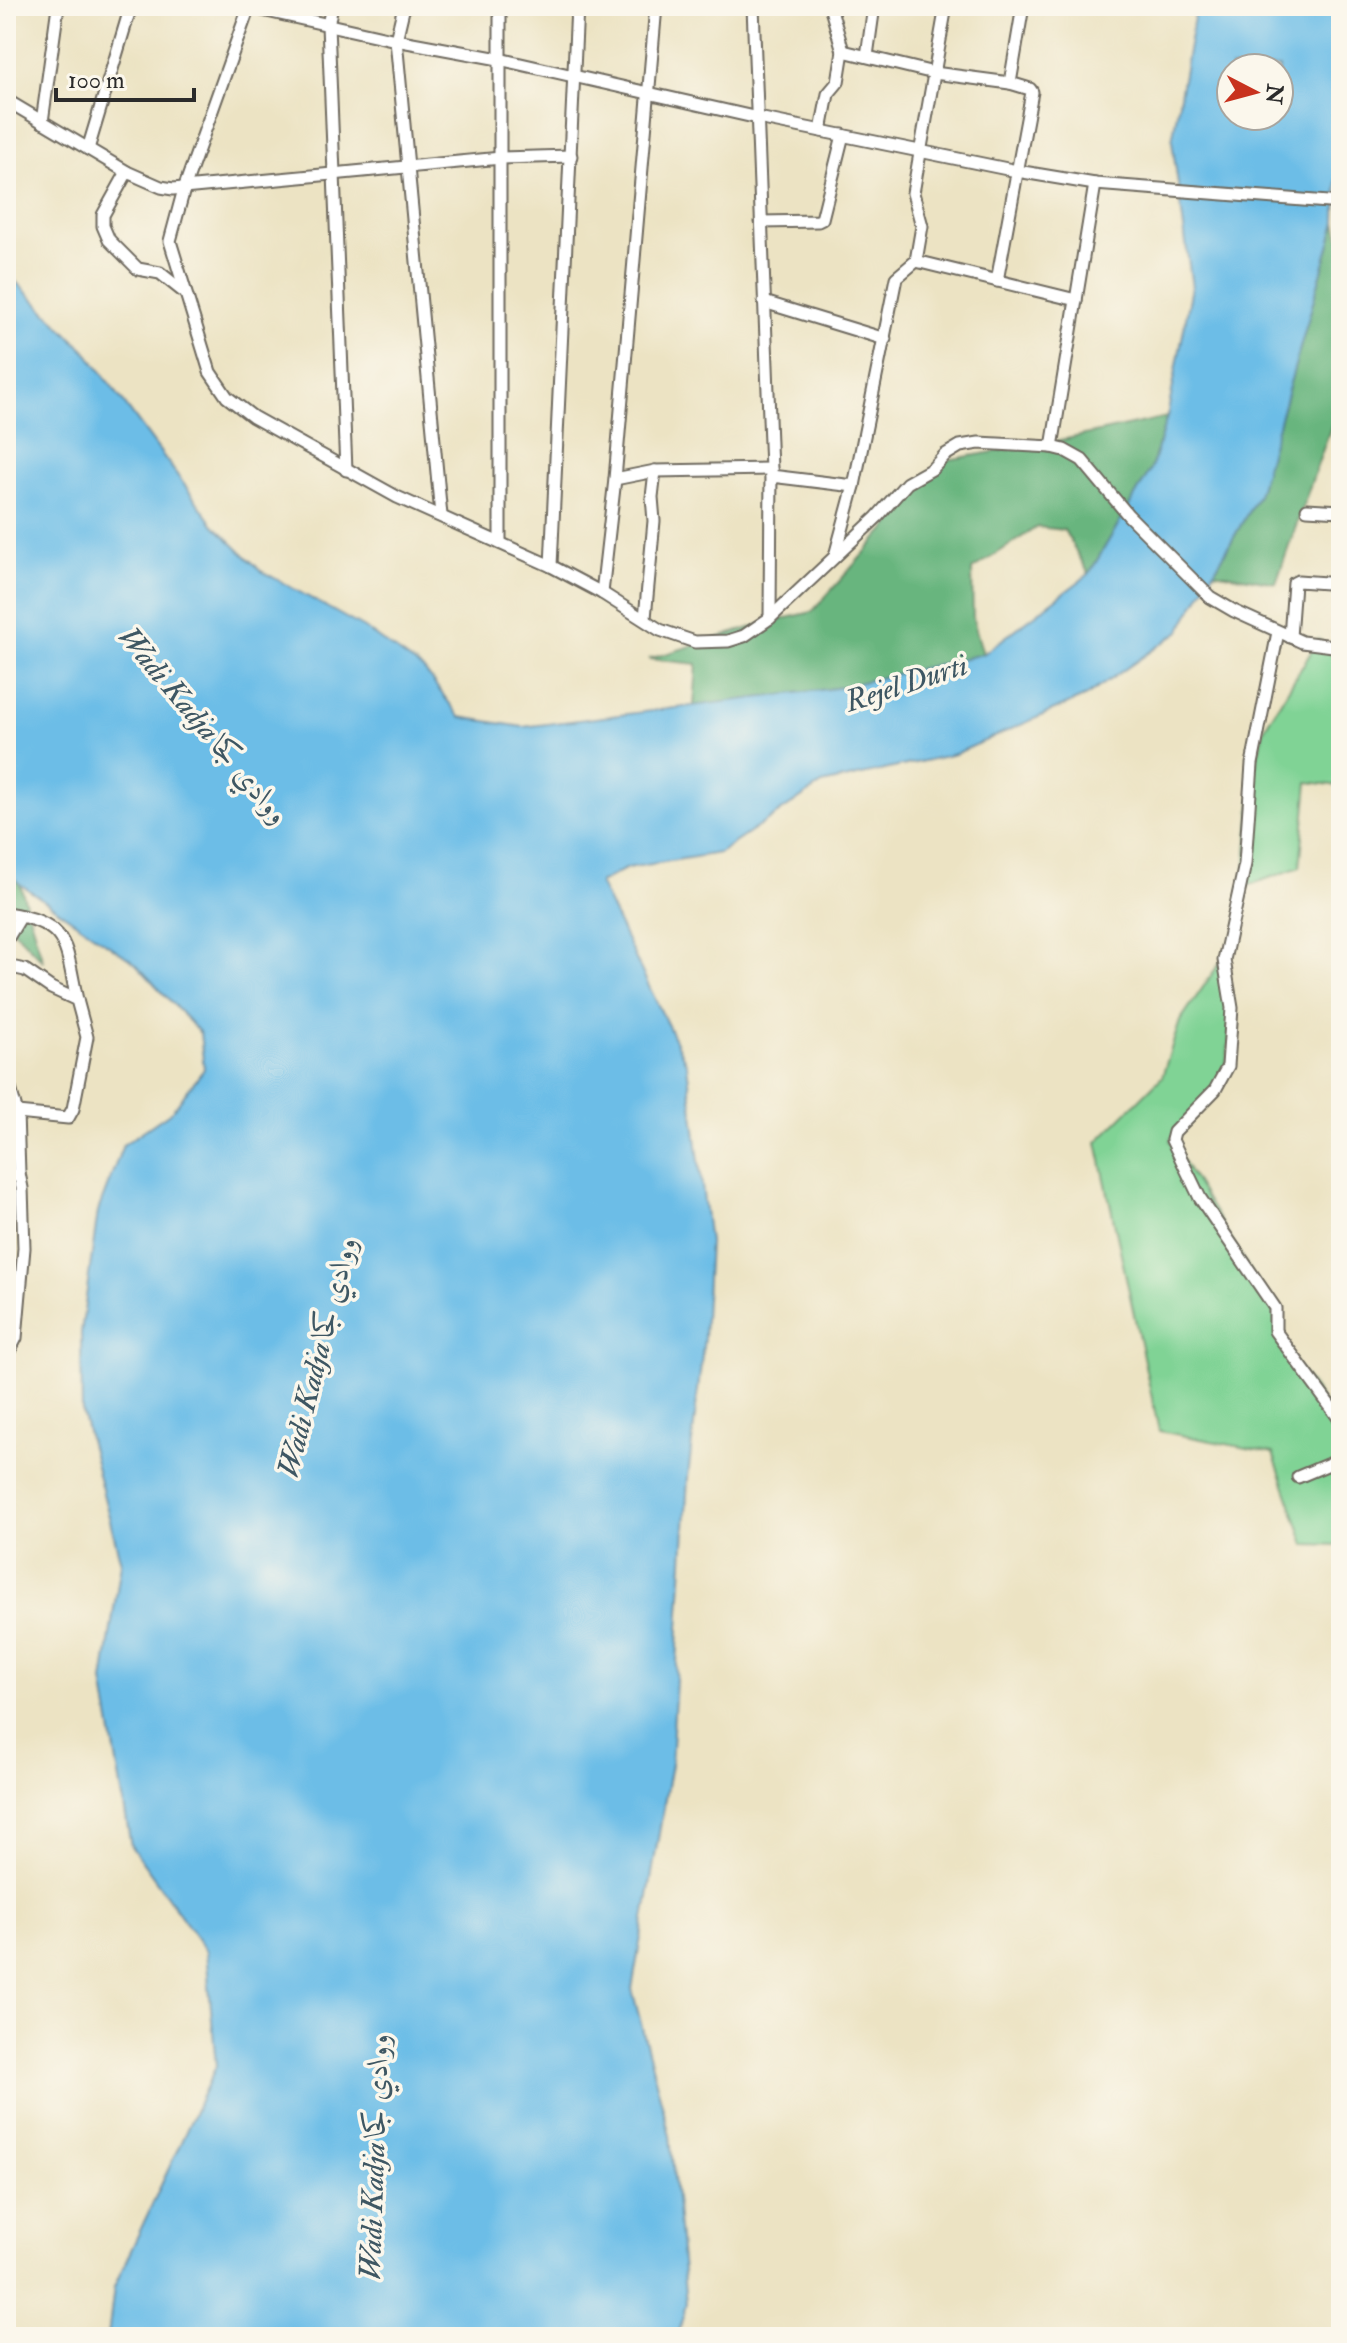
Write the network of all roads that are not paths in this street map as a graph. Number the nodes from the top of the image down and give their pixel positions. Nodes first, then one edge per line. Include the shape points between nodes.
1 (58, 6) edge
2 (131, 6) edge
3 (332, 6) edge
4 (404, 6) edge
5 (500, 6) edge
6 (577, 6) edge
7 (656, 6) edge
8 (753, 6) edge
9 (830, 6) edge
10 (874, 6) edge
11 (946, 6) edge
12 (1023, 6) edge
13 (246, 7) edge
14 (328, 25) junction
15 (396, 40) junction
16 (843, 51) junction
17 (867, 56) junction
18 (499, 59) junction
19 (934, 73) junction
20 (574, 78) junction
21 (1010, 83) junction
22 (649, 94) junction
23 (6, 100) edge
24 (758, 118) junction
25 (42, 122) junction
26 (821, 131) junction
27 (843, 135) junction
28 (88, 149) junction
29 (920, 151) junction
30 (571, 156) junction
31 (501, 158) junction
32 (408, 168) junction
33 (1017, 171) junction
34 (127, 172) junction
35 (333, 175) junction
36 (1095, 184) junction
37 (184, 189) junction
38 (1341, 203) edge
39 (761, 222) junction
40 (916, 261) junction
41 (997, 281) junction
42 (184, 292) junction
43 (1076, 300) junction
44 (764, 302) junction
45 (885, 339) junction
46 (1052, 447) junction
47 (346, 470) junction
48 (655, 471) junction
49 (771, 472) junction
50 (615, 479) junction
51 (854, 486) junction
52 (1307, 509) dead end
53 (1341, 511) edge
54 (441, 515) junction
55 (500, 543) junction
56 (835, 557) junction
57 (551, 566) junction
58 (1341, 584) edge
59 (602, 593) junction
60 (645, 618) junction
61 (770, 618) junction
62 (1284, 634) junction
63 (1341, 647) edge
64 (6, 913) edge
65 (21, 916) junction
66 (6, 941) edge
67 (6, 966) edge
68 (77, 1000) junction
69 (6, 1074) edge
70 (12, 1114) edge
71 (19, 1173) junction
72 (6, 1179) edge
73 (6, 1357) edge
74 (1341, 1421) edge
75 (1341, 1459) edge
76 (1298, 1477) dead end

1 - 25 street
2 - 28 street
3 - 14 street
4 - 15 street
5 - 18 street
6 - 20 street
7 - 22 street
8 - 24 street
9 - 16 street
10 - 17 street
11 - 19 street
12 - 21 street
13 - 14 street
13 - 37 street
14 - 15 street
14 - 35 street
15 - 18 street
15 - 32 street
16 - 17 street
16 - 26 street
17 - 19 street
18 - 20 street
18 - 31 street
19 - 21 street
19 - 29 street
20 - 22 street
20 - 30 street
21 - 33 street via 1032,92
22 - 24 street
22 - 50 street
23 - 25 street
24 - 26 street
24 - 39 street
25 - 28 street
26 - 27 street
27 - 29 street
27 - 39 street via 822,219
28 - 34 street
29 - 33 street
29 - 40 street via 913,193 922,226
30 - 31 street
30 - 57 street
31 - 32 street
31 - 55 street
32 - 35 street
32 - 54 street
33 - 36 street
33 - 41 street
34 - 37 street via 161,187
34 - 42 street via 103,215 109,240 138,269 160,273
35 - 37 street
35 - 47 street
36 - 38 street
36 - 43 street
37 - 42 street via 170,241
39 - 44 street
40 - 41 street
40 - 45 street via 896,278
41 - 43 street
42 - 47 street via 210,372 227,397
43 - 46 street
44 - 45 street
44 - 49 street
45 - 51 street
46 - 56 street via 960,446 907,483
46 - 62 street via 1082,460 1210,597
47 - 54 street
48 - 49 street
48 - 50 street
48 - 60 street
49 - 51 street
49 - 61 street
50 - 59 street
51 - 56 street
52 - 53 street
54 - 55 street
55 - 57 street
56 - 61 street
57 - 59 street
58 - 62 street via 1294,583
59 - 60 street
60 - 61 street via 677,638 713,642 744,636
62 - 63 street
62 - 74 street via 1252,764 1245,864 1224,960 1232,1008 1228,1066 1215,1090 1172,1140 1200,1198 1275,1308 1275,1331
64 - 65 street
65 - 66 street
65 - 68 street via 59,934
67 - 68 street via 25,970
68 - 70 street via 87,1037 71,1115
69 - 70 street
70 - 71 street
71 - 72 street
71 - 73 street via 24,1248 15,1346
75 - 76 street

